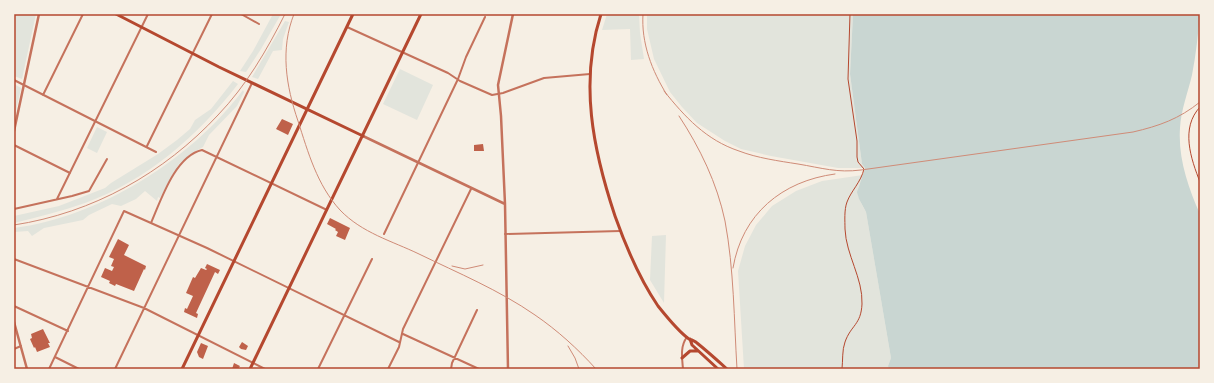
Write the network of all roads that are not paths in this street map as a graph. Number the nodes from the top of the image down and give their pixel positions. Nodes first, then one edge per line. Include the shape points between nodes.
1 (39, 14) edge
2 (83, 14) edge
3 (116, 14) edge
4 (148, 14) edge
5 (212, 14) edge
6 (242, 14) edge
7 (353, 14) edge
8 (422, 14) edge
9 (513, 14) edge
10 (601, 14) edge
11 (485, 17) dead end
12 (259, 24) dead end
13 (141, 27) junction
14 (347, 27) junction
15 (403, 53) junction
16 (193, 54) junction
17 (590, 74) junction
18 (458, 79) junction
19 (14, 80) edge
20 (252, 83) junction
21 (24, 85) junction
22 (498, 94) junction
23 (43, 95) junction
24 (307, 109) junction
25 (95, 121) junction
26 (14, 131) edge
27 (363, 136) junction
28 (14, 145) edge
29 (147, 146) junction
30 (156, 152) dead end
31 (216, 157) junction
32 (107, 159) dead end
33 (418, 163) junction
34 (70, 173) junction
35 (271, 184) junction
36 (472, 189) junction
37 (58, 199) junction
38 (505, 204) junction
39 (14, 209) edge
40 (327, 210) junction
41 (151, 223) junction
42 (620, 231) junction
43 (384, 234) dead end
44 (505, 234) junction
45 (179, 236) junction
46 (14, 259) edge
47 (372, 259) dead end
48 (234, 261) junction
49 (89, 287) junction
50 (289, 288) junction
51 (14, 306) edge
52 (144, 308) junction
53 (477, 310) dead end
54 (344, 315) junction
55 (14, 322) edge
56 (68, 331) junction
57 (403, 334) junction
58 (198, 336) junction
59 (688, 338) junction
60 (399, 342) junction
61 (20, 346) junction
62 (14, 349) edge
63 (699, 351) junction
64 (55, 357) junction
65 (454, 358) junction
66 (682, 358) junction
67 (253, 363) junction
68 (27, 369) edge
69 (49, 369) edge
70 (79, 369) edge
71 (115, 369) edge
72 (182, 369) edge
73 (250, 369) edge
74 (265, 369) edge
75 (318, 369) edge
76 (388, 369) edge
77 (452, 369) edge
78 (478, 369) edge
79 (508, 369) edge
80 (683, 369) edge
81 (718, 369) edge
82 (727, 369) edge

1 - 21 street
2 - 23 street
3 - 13 main road
4 - 13 street
5 - 16 street
6 - 12 street
7 - 14 main road
8 - 15 main road
9 - 22 street
10 - 17 main road via 592,48
11 - 18 street
13 - 16 main road
13 - 25 street
14 - 15 street
14 - 24 main road
15 - 18 street
15 - 27 main road
16 - 20 main road
16 - 29 street
17 - 22 street via 544,78
17 - 42 main road via 593,135 601,173
18 - 22 street via 492,95
18 - 33 street
19 - 21 street
20 - 24 main road
20 - 31 street
21 - 23 street
21 - 26 street
22 - 38 street
23 - 25 street
24 - 27 main road
24 - 35 main road
25 - 29 street
25 - 34 street
27 - 33 street
27 - 40 main road
28 - 34 street
29 - 30 street
31 - 35 street
31 - 41 street via 199,150 180,166 171,179
31 - 45 street
32 - 37 street via 89,191
33 - 36 street
33 - 43 street
34 - 37 street
35 - 40 street
35 - 48 main road
36 - 38 street
36 - 57 street via 403,329
37 - 39 street
38 - 44 street
40 - 50 main road
41 - 45 street
41 - 49 street via 124,211
42 - 44 street
42 - 59 main road via 640,278 664,314
44 - 79 street
45 - 48 street
45 - 52 street
46 - 49 street
47 - 54 street
48 - 50 street
48 - 58 main road
49 - 52 street
49 - 56 street
50 - 54 street
50 - 67 main road
51 - 56 street
52 - 58 street
52 - 71 street
53 - 65 street
54 - 60 street
54 - 75 street
55 - 61 street
56 - 64 street
57 - 60 street
57 - 65 street
58 - 67 street
58 - 72 main road
59 - 63 main road
59 - 66 street via 683,342
59 - 82 main road
60 - 76 street
61 - 62 street
61 - 68 street
63 - 66 main road via 690,351
63 - 81 main road
64 - 69 street
64 - 70 street
65 - 77 street
65 - 78 street
66 - 80 street
67 - 73 main road
67 - 74 street

